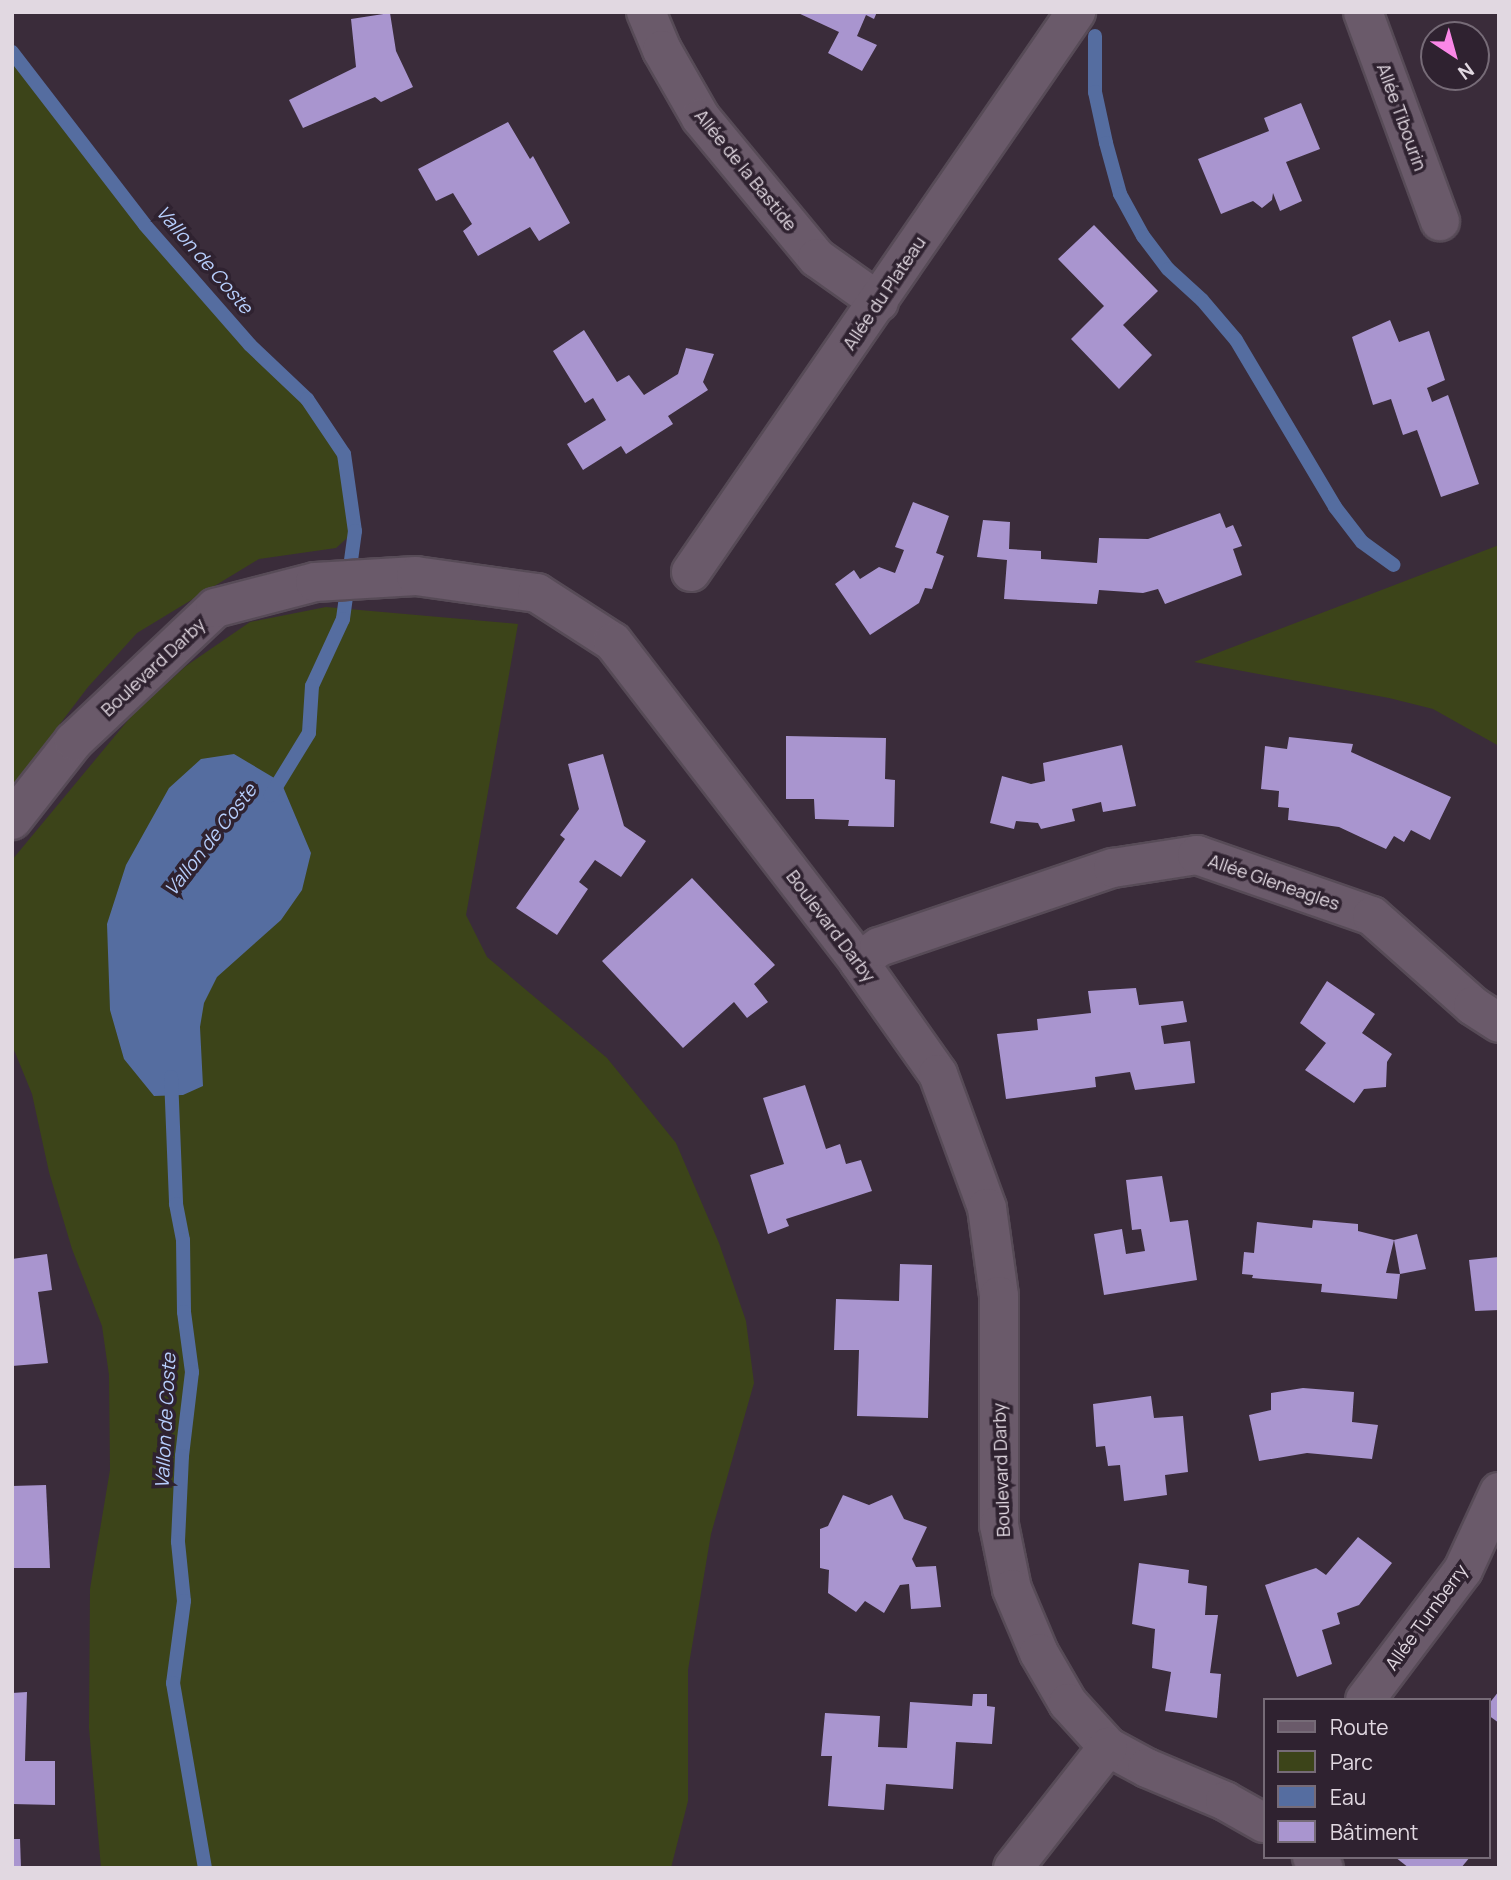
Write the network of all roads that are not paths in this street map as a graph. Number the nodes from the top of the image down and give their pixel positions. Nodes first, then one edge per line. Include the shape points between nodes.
1 (646, 12) edge
2 (1076, 12) edge
3 (1363, 12) edge
4 (1440, 221) dead end
5 (878, 302) junction
6 (691, 572) dead end
7 (12, 820) edge
8 (859, 962) junction
9 (1499, 1023) edge
10 (1499, 1492) edge
11 (1367, 1698) edge
12 (1108, 1747) junction
13 (1262, 1821) edge
14 (1013, 1868) edge

1 - 5 street, Allée de la Bastide via 701,118 817,258
2 - 5 street, Allée du Plateau
3 - 4 street, Allée Tibourin
5 - 6 street, Allée du Plateau
7 - 8 street, Boulevard Darby via 74,741 215,608 315,582 416,576 537,593 613,642
8 - 9 street, Allée Gleneagles via 879,947 1113,868 1197,855 1372,916 1473,1006
8 - 12 street, Boulevard Darby via 938,1074 987,1208 999,1297 999,1525 1013,1589 1039,1653 1062,1693
10 - 11 street, Allée Turnberry via 1463,1570
12 - 13 street, Boulevard Darby
12 - 14 street

